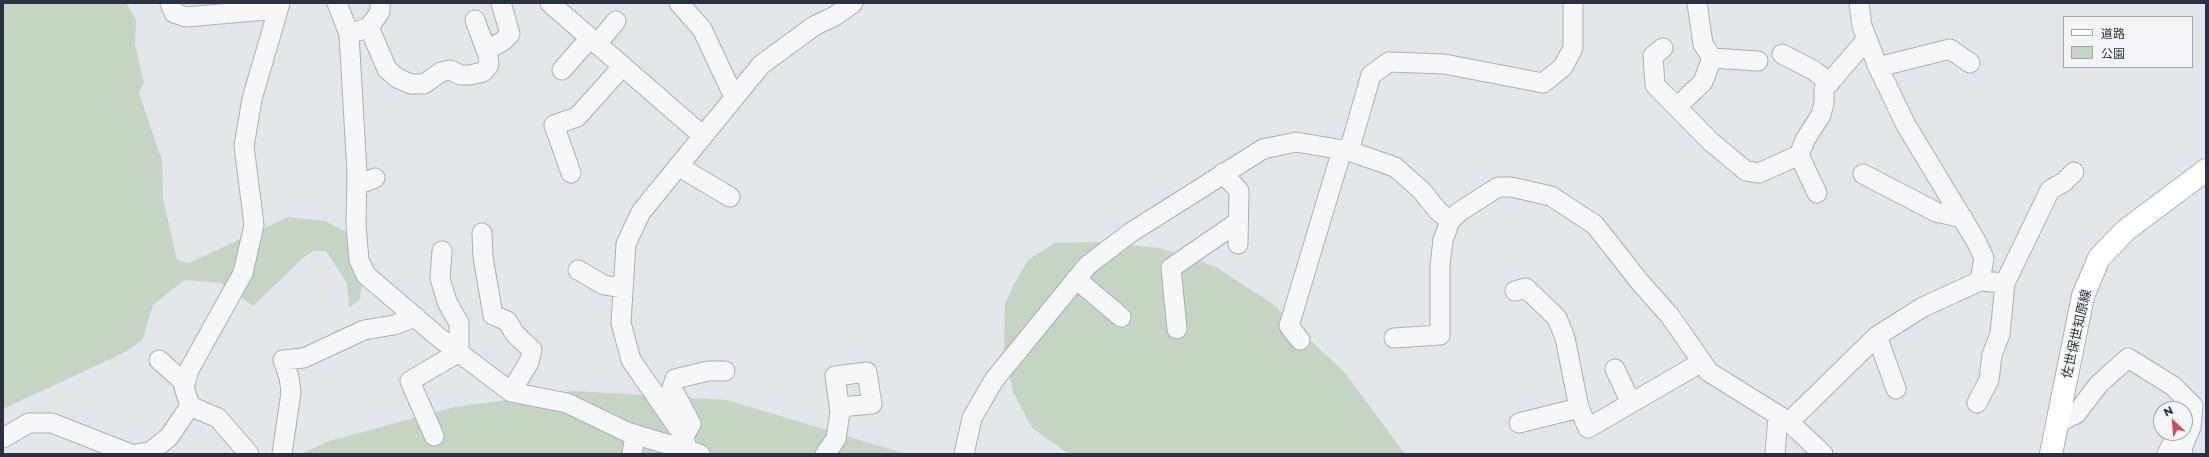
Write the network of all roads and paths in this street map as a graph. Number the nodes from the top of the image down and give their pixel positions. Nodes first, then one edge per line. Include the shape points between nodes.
1 (170, 3) edge
2 (337, 3) edge
3 (380, 3) edge
4 (501, 3) edge
5 (550, 3) edge
6 (680, 3) edge
7 (853, 3) edge
8 (1573, 3) edge
9 (1697, 3) edge
10 (1859, 3) edge
11 (279, 6) edge
12 (475, 20) dead end
13 (616, 21) dead end
14 (370, 27) junction
15 (349, 34) junction
16 (1867, 39) junction
17 (594, 41) junction
18 (1663, 48) dead end
19 (486, 50) junction
20 (1782, 54) dead end
21 (1712, 58) junction
22 (1758, 60) dead end
23 (1970, 63) dead end
24 (623, 66) junction
25 (1878, 67) junction
26 (562, 70) dead end
27 (1830, 83) junction
28 (734, 97) junction
29 (1677, 108) junction
30 (703, 136) junction
31 (1346, 151) junction
32 (1799, 155) junction
33 (678, 166) junction
34 (2206, 170) edge
35 (2074, 172) dead end
36 (571, 173) dead end
37 (1223, 173) junction
38 (1863, 174) dead end
39 (375, 178) dead end
40 (357, 185) junction
41 (1818, 193) dead end
42 (730, 197) dead end
43 (1963, 218) junction
44 (1450, 221) junction
45 (1238, 222) junction
46 (482, 233) dead end
47 (1238, 244) dead end
48 (442, 251) dead end
49 (578, 270) dead end
50 (1076, 279) junction
51 (1980, 281) junction
52 (2006, 283) junction
53 (622, 288) junction
54 (1515, 291) dead end
55 (1121, 317) dead end
56 (416, 318) junction
57 (1177, 329) dead end
58 (1876, 336) junction
59 (1394, 338) dead end
60 (1300, 340) dead end
61 (460, 352) junction
62 (159, 360) dead end
63 (1702, 362) junction
64 (1615, 369) dead end
65 (725, 371) dead end
66 (185, 383) junction
67 (1896, 389) dead end
68 (511, 392) junction
69 (2182, 401) edge
70 (1631, 403) junction
71 (1977, 404) dead end
72 (190, 406) junction
73 (840, 407) dead end
74 (1579, 408) junction
75 (1784, 418) junction
76 (1519, 423) dead end
77 (2057, 423) junction
78 (635, 435) junction
79 (169, 436) junction
80 (434, 436) dead end
81 (3, 438) edge
82 (2173, 441) edge
83 (2185, 441) edge
84 (687, 449) edge
85 (130, 454) edge
86 (136, 454) edge
87 (158, 454) edge
88 (249, 454) edge
89 (282, 454) edge
90 (632, 454) edge
91 (825, 454) edge
92 (964, 454) edge
93 (1775, 454) edge
94 (1824, 454) edge
95 (2051, 454) edge
96 (2166, 454) edge
97 (2182, 454) edge

1 - 11 street via 174,14 186,17
2 - 15 street
3 - 14 street via 380,12
4 - 19 street via 510,34
5 - 17 street
6 - 28 street via 702,29
7 - 28 street via 835,16 814,26 761,65
8 - 31 street via 1573,48 1563,67 1544,83 1444,64 1389,62 1371,75
9 - 21 street via 1703,44
10 - 16 street via 1862,26
11 - 66 street via 252,99 244,146 254,225 243,273 189,370
12 - 19 street
13 - 17 street
14 - 15 street
14 - 19 street via 387,69 396,78 411,84 424,84 441,72 450,70 461,75 483,72 489,65
15 - 40 street
16 - 25 street
16 - 27 street
17 - 24 street
17 - 26 street
18 - 29 street via 1653,56 1655,85
20 - 27 street via 1813,70
21 - 22 street
21 - 29 street via 1703,82
23 - 25 street via 1950,49
24 - 30 street
24 - 36 street via 577,117 554,125
25 - 43 street via 1906,125
27 - 32 street via 1824,90 1821,115
28 - 30 street
29 - 32 street via 1710,141 1746,171 1759,174
30 - 33 street
31 - 37 street via 1296,142 1263,149
31 - 44 street via 1395,167
31 - 60 street via 1289,326
32 - 41 street
33 - 42 street
33 - 53 street via 640,212 626,244
34 - 77 main road, 佐世保世知原線 via 2126,230 2099,258 2083,296
35 - 52 street via 2050,190
37 - 45 street via 1239,191
37 - 50 street via 1130,233 1088,265
38 - 43 street via 1936,212
39 - 40 street
40 - 56 street via 356,225 359,260 366,275
43 - 51 street via 1984,258
44 - 59 street via 1443,240 1440,266 1440,335
44 - 63 street via 1498,186 1551,196 1595,226 1670,316
45 - 47 street
45 - 57 street via 1171,268
46 - 68 street via 483,257 493,315 507,321 532,350 529,362
48 - 61 street via 440,278 447,302 459,323
49 - 53 street via 604,285
50 - 55 street
50 - 92 street via 994,380 972,418
51 - 52 street
51 - 58 street via 1923,307
52 - 71 street via 2000,334 1992,355 1989,380
53 - 84 street via 621,323 631,360
54 - 74 street via 1526,288 1557,318 1565,338
56 - 61 street
56 - 89 street via 394,326 364,330 304,358 283,360 291,392
58 - 67 street
58 - 75 street
61 - 68 street
61 - 80 street via 410,381
62 - 66 street
63 - 70 street
63 - 75 street via 1708,372
64 - 70 street
65 - 84 street via 708,371 675,379 672,388 691,424
66 - 72 street
68 - 78 street via 567,403
69 - 77 street via 2173,386 2128,358 2099,384 2076,414
70 - 74 street via 1588,428
72 - 79 street
72 - 88 street via 218,418
73 - 91 street via 836,439
74 - 76 street
75 - 93 street
75 - 94 street
77 - 95 main road, 佐世保世知原線
78 - 84 street
78 - 90 street
79 - 86 street via 150,452
79 - 87 street
81 - 85 street via 28,424 52,423
82 - 96 street
83 - 97 street

